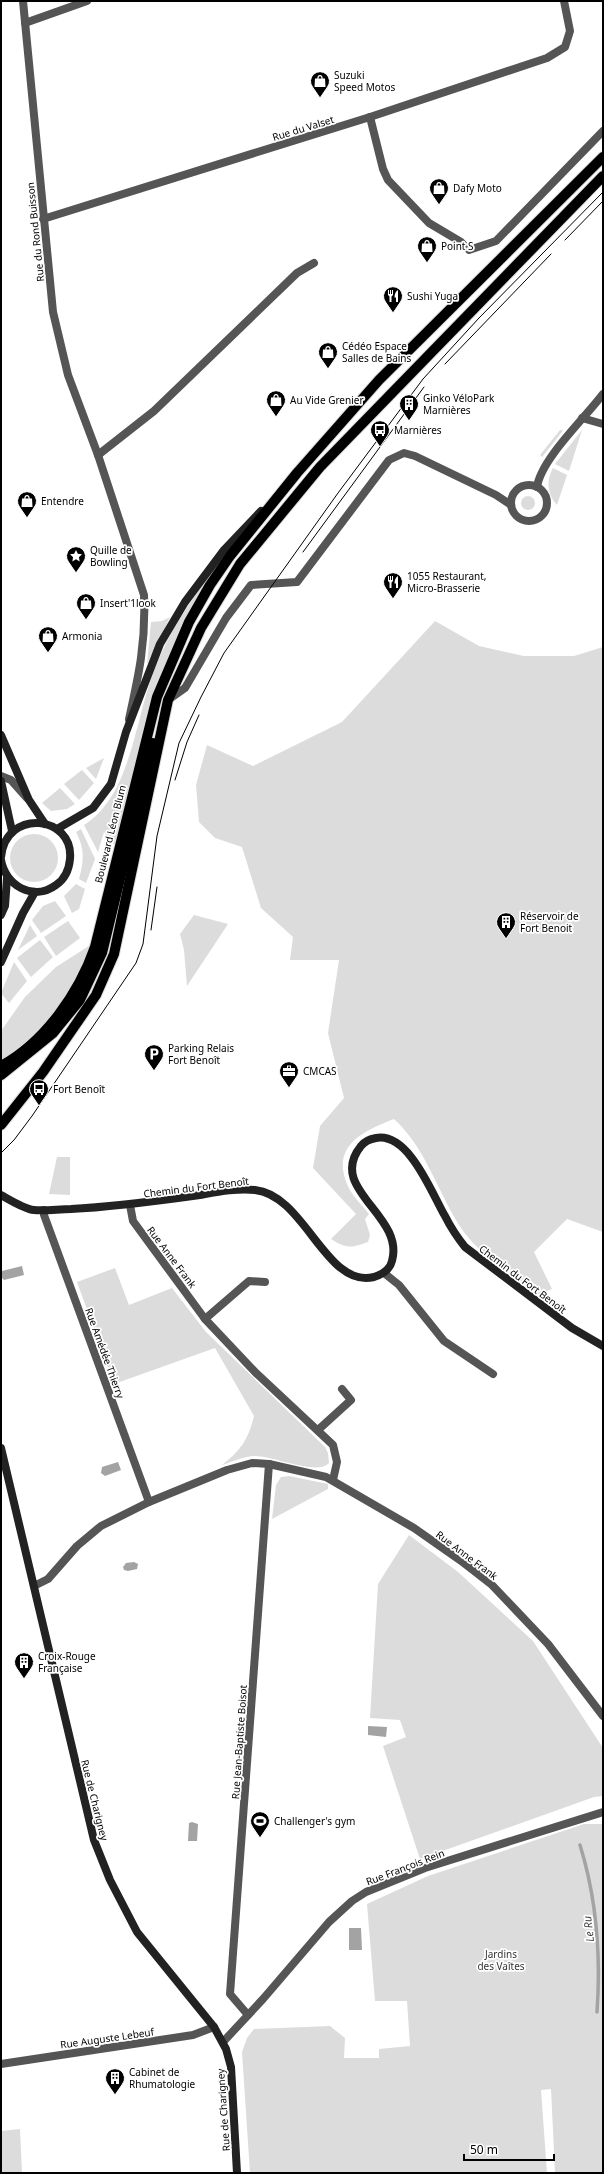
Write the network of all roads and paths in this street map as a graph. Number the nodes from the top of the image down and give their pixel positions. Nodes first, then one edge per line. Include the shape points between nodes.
1 (23, 1) edge
2 (87, 1) edge
3 (564, 1) edge
4 (25, 23) junction
5 (370, 117) junction
6 (603, 131) edge
7 (603, 157) edge
8 (603, 176) edge
9 (43, 219) junction
10 (314, 263) dead end
11 (603, 394) edge
12 (582, 418) junction
13 (603, 424) edge
14 (98, 455) junction
15 (297, 473) junction
16 (537, 487) junction
17 (511, 505) junction
18 (168, 700) junction
19 (126, 732) junction
20 (1, 735) edge
21 (1, 776) edge
22 (1, 781) edge
23 (3, 795) edge
24 (29, 800) junction
25 (45, 824) junction
26 (57, 829) junction
27 (12, 831) junction
28 (1, 857) edge
29 (1, 860) edge
30 (8, 878) junction
31 (36, 892) junction
32 (1, 915) edge
33 (1, 962) edge
34 (1, 1066) edge
35 (1, 1075) edge
36 (1, 1125) edge
37 (1, 1195) edge
38 (130, 1205) junction
39 (44, 1210) junction
40 (384, 1273) junction
41 (265, 1282) dead end
42 (205, 1319) junction
43 (603, 1346) edge
44 (493, 1374) dead end
45 (342, 1390) dead end
46 (318, 1430) junction
47 (1, 1448) edge
48 (269, 1464) junction
49 (333, 1480) junction
50 (149, 1502) junction
51 (34, 1586) junction
52 (603, 1716) edge
53 (603, 1812) edge
54 (248, 2016) junction
55 (214, 2027) junction
56 (223, 2042) junction
57 (1, 2064) edge
58 (237, 2173) edge

1 - 4 street, Rue du Rond Buisson
2 - 4 street
3 - 5 street, Rue du Valset via 570,31 565,47 547,58
4 - 9 street, Rue du Rond Buisson
5 - 6 street via 388,180 428,223 461,242 469,250 496,241
5 - 9 street, Rue du Valset
7 - 15 main road, Boulevard Léon Blum via 379,380
8 - 18 main road via 325,461 267,529 240,564 201,628
9 - 14 street, Rue du Rond Buisson via 54,317 68,375
10 - 14 street via 297,273 154,411
11 - 12 street
12 - 13 street
12 - 16 street via 548,462 538,478
14 - 19 street, Rue du Rond Buisson via 144,595 142,656
15 - 19 street via 224,550 185,602 160,644
15 - 34 main road, Boulevard Léon Blum via 230,556 188,622 157,696 95,947 86,972 74,995 47,1028 19,1054
16 - 17 street via 528,485 519,488 513,495
16 - 17 street via 545,494 547,505 539,518 534,521 524,520 515,515
17 - 18 street via 496,495 415,456 404,453 389,460 297,582 251,586 226,618 185,688
18 - 35 main road, Boulevard Léon Blum via 156,732 139,796 102,953 80,1000 53,1033
18 - 36 main road via 114,954 96,995 43,1072
19 - 26 street via 111,784 93,808
20 - 24 street
21 - 24 street via 11,780
22 - 23 street
23 - 27 street
24 - 25 street
25 - 26 street
25 - 27 street via 34,822
26 - 31 street via 69,845 70,866 66,875 54,887
27 - 28 street via 6,839
29 - 30 street
30 - 31 street via 20,888
30 - 32 street via 5,906
31 - 33 street via 23,913
37 - 39 street, Chemin du Fort Benoît via 28,1209
38 - 39 street, Chemin du Fort Benoît
38 - 40 street, Chemin du Fort Benoît via 222,1192 262,1190 292,1210 329,1258 341,1269 361,1277 373,1277
38 - 42 street, Rue Anne Frank via 133,1221
39 - 50 street, Rue Amédée Thierry
40 - 43 street, Chemin du Fort Benoît via 391,1264 394,1242 390,1231 356,1186 353,1174 354,1158 361,1145 368,1140 383,1137 394,1141 414,1159 454,1233 465,1247 572,1328
40 - 44 street via 399,1285 444,1341
41 - 42 street via 249,1281
42 - 46 street, Rue Anne Frank via 256,1373
45 - 46 street via 351,1400
46 - 49 street, Rue Anne Frank via 333,1445 336,1453
47 - 51 street, Rue de Charigney
48 - 49 street
48 - 50 street via 252,1463 227,1470
48 - 54 street, Rue Jean-Baptiste Boisot via 230,1994
49 - 52 street, Rue Anne Frank via 414,1528 491,1584 548,1644
50 - 51 street via 101,1526 77,1546 48,1579
51 - 55 street, Rue de Charigney via 94,1840 110,1880 137,1932
53 - 54 street, Rue François Rein via 425,1868 366,1892 329,1922
54 - 56 street, Rue François Rein
55 - 56 street, Rue de Charigney
55 - 57 street, Rue Auguste Lebeuf via 193,2035
56 - 58 street, Rue de Charigney via 231,2067

